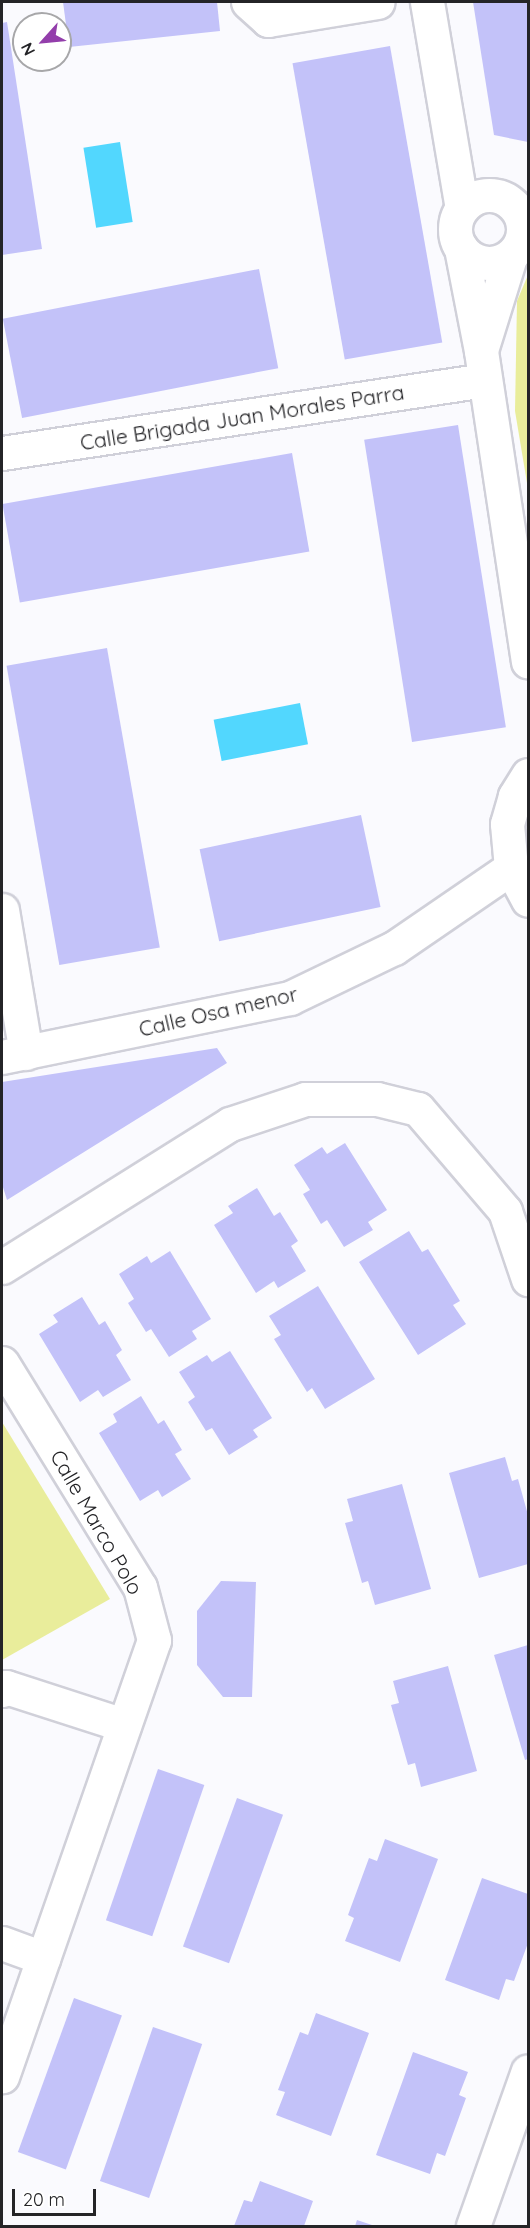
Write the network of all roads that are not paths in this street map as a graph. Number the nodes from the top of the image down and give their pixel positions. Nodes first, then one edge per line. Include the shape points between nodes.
1 (248, 2) edge
2 (378, 2) edge
3 (427, 2) edge
4 (462, 208) junction
5 (526, 213) edge
6 (461, 248) junction
7 (510, 257) junction
8 (482, 366) junction
9 (2, 453) edge
10 (528, 661) edge
11 (528, 775) edge
12 (512, 868) junction
13 (528, 900) edge
14 (2, 910) edge
15 (14, 1055) edge
16 (2, 1267) edge
17 (528, 1279) edge
18 (2, 1363) edge
19 (2, 1690) edge
20 (124, 1725) junction
21 (2, 1943) edge
22 (43, 1958) junction
23 (528, 2071) edge
24 (2, 2076) edge
25 (473, 2226) edge

1 - 2 street via 268,20
3 - 4 street
4 - 5 street via 474,198 488,194
4 - 6 street via 455,235
5 - 7 street via 519,247
6 - 7 street via 484,263
6 - 8 street
7 - 8 street
8 - 9 street, Calle Brigada Juan Morales Parra
8 - 10 street
11 - 12 street via 515,796 507,824
12 - 13 street
12 - 15 street, Calle Osa menor via 394,948 290,998
14 - 15 street
16 - 17 street via 230,1124 305,1099 377,1099 418,1109 505,1211
18 - 20 street, Calle Marco Polo via 140,1587 154,1640
19 - 20 street via 6,1687
20 - 22 street, Calle Marco Polo
21 - 22 street
22 - 24 street, Calle Marco Polo
23 - 25 street

